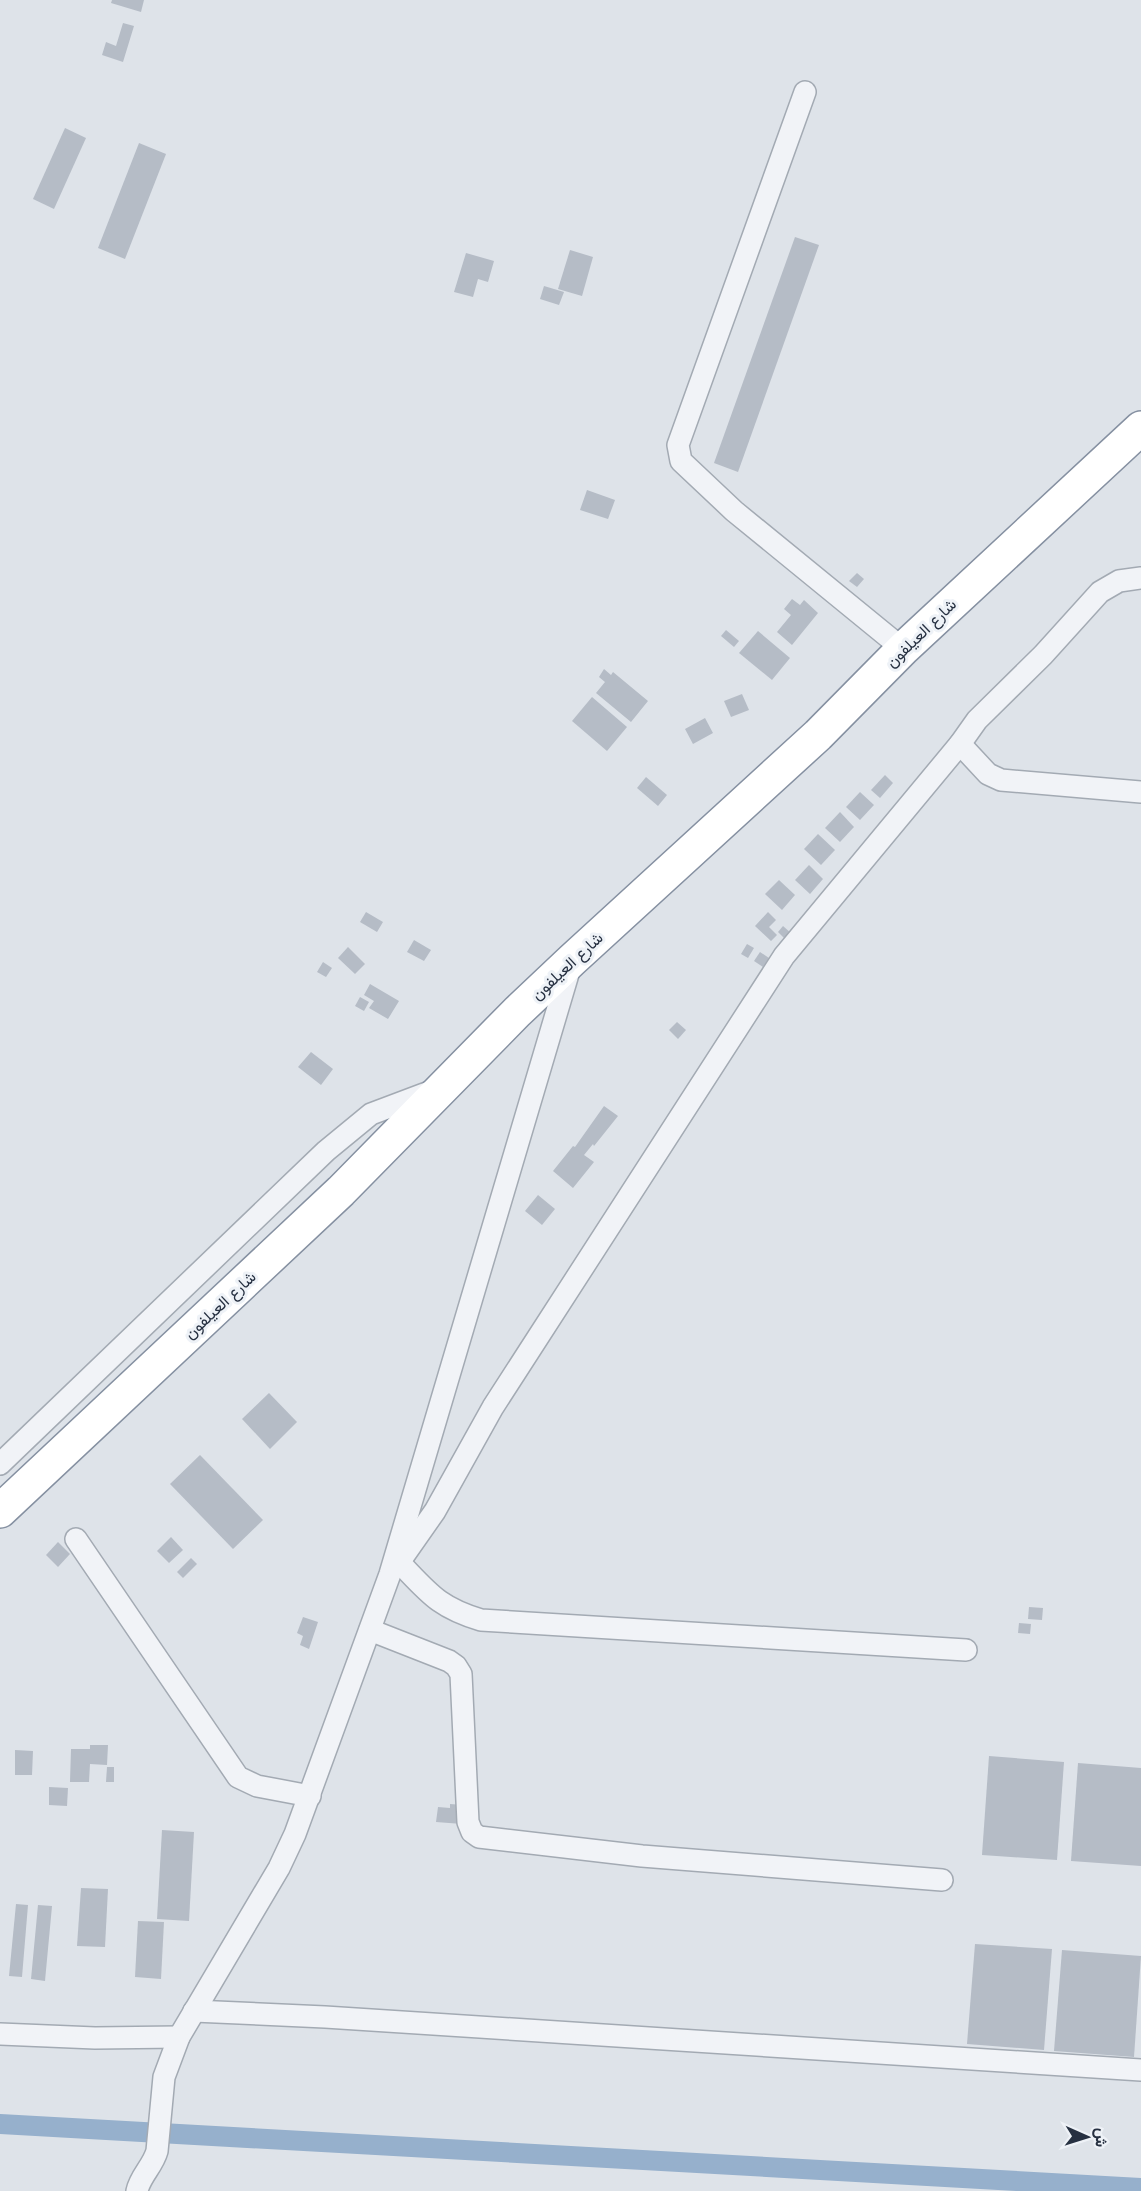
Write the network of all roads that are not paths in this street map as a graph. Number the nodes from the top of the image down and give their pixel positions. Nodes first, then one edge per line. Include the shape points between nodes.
1 (805, 92) dead end
2 (1141, 428) edge
3 (1141, 578) edge
4 (903, 649) junction
5 (960, 744) junction
6 (1141, 792) edge
7 (572, 960) junction
8 (445, 1086) junction
9 (0, 1464) edge
10 (0, 1511) edge
11 (76, 1539) dead end
12 (395, 1568) junction
13 (370, 1630) junction
14 (966, 1650) dead end
15 (310, 1796) junction
16 (942, 1880) dead end
17 (194, 2012) junction
18 (0, 2034) edge
19 (179, 2037) junction
20 (1141, 2070) edge
21 (137, 2191) edge

1 - 4 street via 678,445 681,461 735,512
2 - 4 highway, شارع العيلفون
3 - 5 street via 1119,581 1100,592 977,720
4 - 7 highway, شارع العيلفون via 818,735
5 - 6 street via 988,774 1001,780
5 - 12 street via 784,956 493,1407 435,1511
7 - 8 highway, شارع العيلفون
7 - 12 street
8 - 9 street via 371,1114 327,1151
8 - 10 highway, شارع العيلفون via 341,1191
11 - 15 street via 238,1777 257,1786
12 - 13 street
12 - 14 street via 436,1600 481,1620
13 - 15 street
13 - 16 street via 449,1660 461,1674 468,1822 479,1838 642,1856
15 - 17 street via 279,1868
17 - 19 street
17 - 20 street
18 - 19 street
19 - 21 street via 164,2077 157,2151

